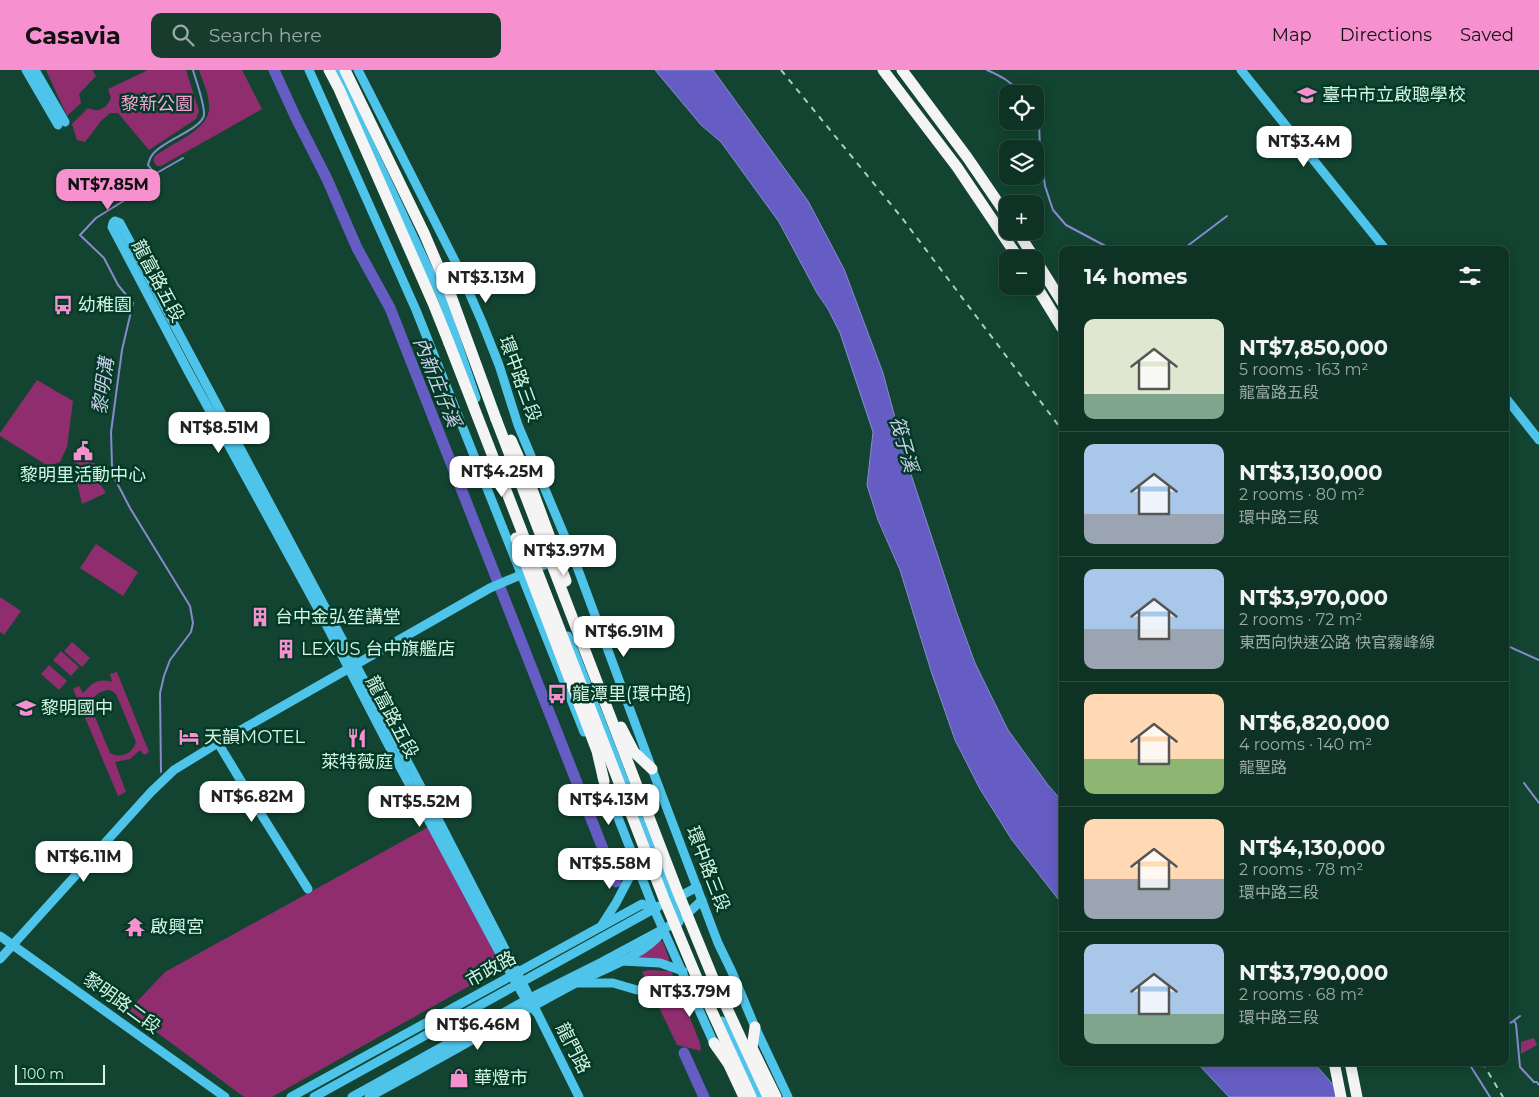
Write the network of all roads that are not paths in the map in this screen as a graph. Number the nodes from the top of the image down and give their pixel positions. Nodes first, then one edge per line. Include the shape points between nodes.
1 (26, 70) edge
2 (35, 70) edge
3 (308, 70) edge
4 (329, 70) edge
5 (336, 70) edge
6 (340, 70) edge
7 (345, 70) edge
8 (358, 70) edge
9 (874, 70) edge
10 (884, 70) edge
11 (902, 70) edge
12 (1242, 70) edge
13 (909, 103) junction
14 (999, 204) edge
15 (1383, 246) edge
16 (1013, 250) edge
17 (1044, 273) edge
18 (1042, 295) edge
19 (1059, 297) edge
20 (1059, 323) edge
21 (449, 342) junction
22 (1509, 402) edge
23 (496, 419) junction
24 (1539, 440) edge
25 (574, 556) junction
26 (543, 565) junction
27 (517, 576) junction
28 (352, 667) junction
29 (218, 743) junction
30 (652, 769) junction
31 (604, 781) junction
32 (637, 862) junction
33 (697, 887) junction
34 (308, 889) dead end
35 (673, 899) junction
36 (702, 900) junction
37 (654, 909) junction
38 (681, 919) junction
39 (600, 927) junction
40 (664, 928) junction
41 (0, 936) edge
42 (12, 945) junction
43 (0, 959) edge
44 (622, 961) junction
45 (602, 962) junction
46 (683, 971) junction
47 (515, 974) junction
48 (520, 983) junction
49 (576, 983) junction
50 (637, 990) dead end
51 (532, 1005) junction
52 (755, 1026) junction
53 (714, 1043) junction
54 (1335, 1066) edge
55 (1351, 1066) edge
56 (225, 1097) edge
57 (291, 1097) edge
58 (314, 1097) edge
59 (352, 1097) edge
60 (369, 1097) edge
61 (579, 1097) edge
62 (739, 1097) edge
63 (744, 1097) edge
64 (752, 1097) edge
65 (758, 1097) edge
66 (763, 1097) edge
67 (768, 1097) edge
68 (776, 1097) edge
69 (788, 1097) edge
70 (1341, 1097) edge
71 (1357, 1097) edge

1 - 2 street via 61,124
3 - 27 street via 416,310
4 - 21 highway
5 - 26 street via 442,298 477,402
6 - 26 street via 446,296
7 - 23 highway via 424,233
8 - 25 street, 環中路三段 via 457,265 498,365 518,425
9 - 13 highway
10 - 13 highway
11 - 14 highway
12 - 15 street
13 - 16 highway
17 - 19 highway
18 - 20 highway
21 - 31 highway, bridge via 530,577 597,751
21 - 64 highway, bridge via 664,899 706,1000
22 - 24 street
23 - 30 highway, bridge via 513,442 530,481 619,722 634,752
23 - 67 highway, bridge via 677,890
25 - 26 street
25 - 30 street, 環中路三段
26 - 27 street
26 - 35 street
27 - 28 street via 490,588
27 - 31 street
28 - 28 street, 龍富路五段 via 120,223 115,221 112,227 192,379
28 - 29 street
28 - 47 street, 龍富路五段
29 - 34 street
29 - 42 street via 174,770 151,792
30 - 33 street, 環中路三段
31 - 32 street
32 - 37 street
32 - 39 street
33 - 35 street, 市政路
33 - 36 street, 環中路三段
35 - 37 street, 市政路
35 - 38 street
36 - 38 street
36 - 52 street, 環中路三段
37 - 39 street, 市政路 via 642,904
37 - 40 street
37 - 48 street, 市政路
38 - 40 street
38 - 65 street via 703,982
38 - 66 street
39 - 47 street, 市政路
40 - 44 street via 655,940
40 - 45 street
40 - 46 street
41 - 42 street, 黎明路二段
42 - 43 street
42 - 56 street, 黎明路二段
44 - 45 street
44 - 46 street via 660,963
44 - 49 street
45 - 51 street
46 - 53 street
47 - 48 street, 龍門路
47 - 57 street, 市政路
48 - 51 street, 龍門路
48 - 58 street, 市政路
49 - 50 street via 613,983
49 - 51 street
51 - 59 street
51 - 60 street
51 - 61 street, 龍門路
52 - 68 highway via 752,1048
52 - 69 street, 環中路三段
53 - 62 street
53 - 63 highway via 728,1063
54 - 70 highway
55 - 71 highway

